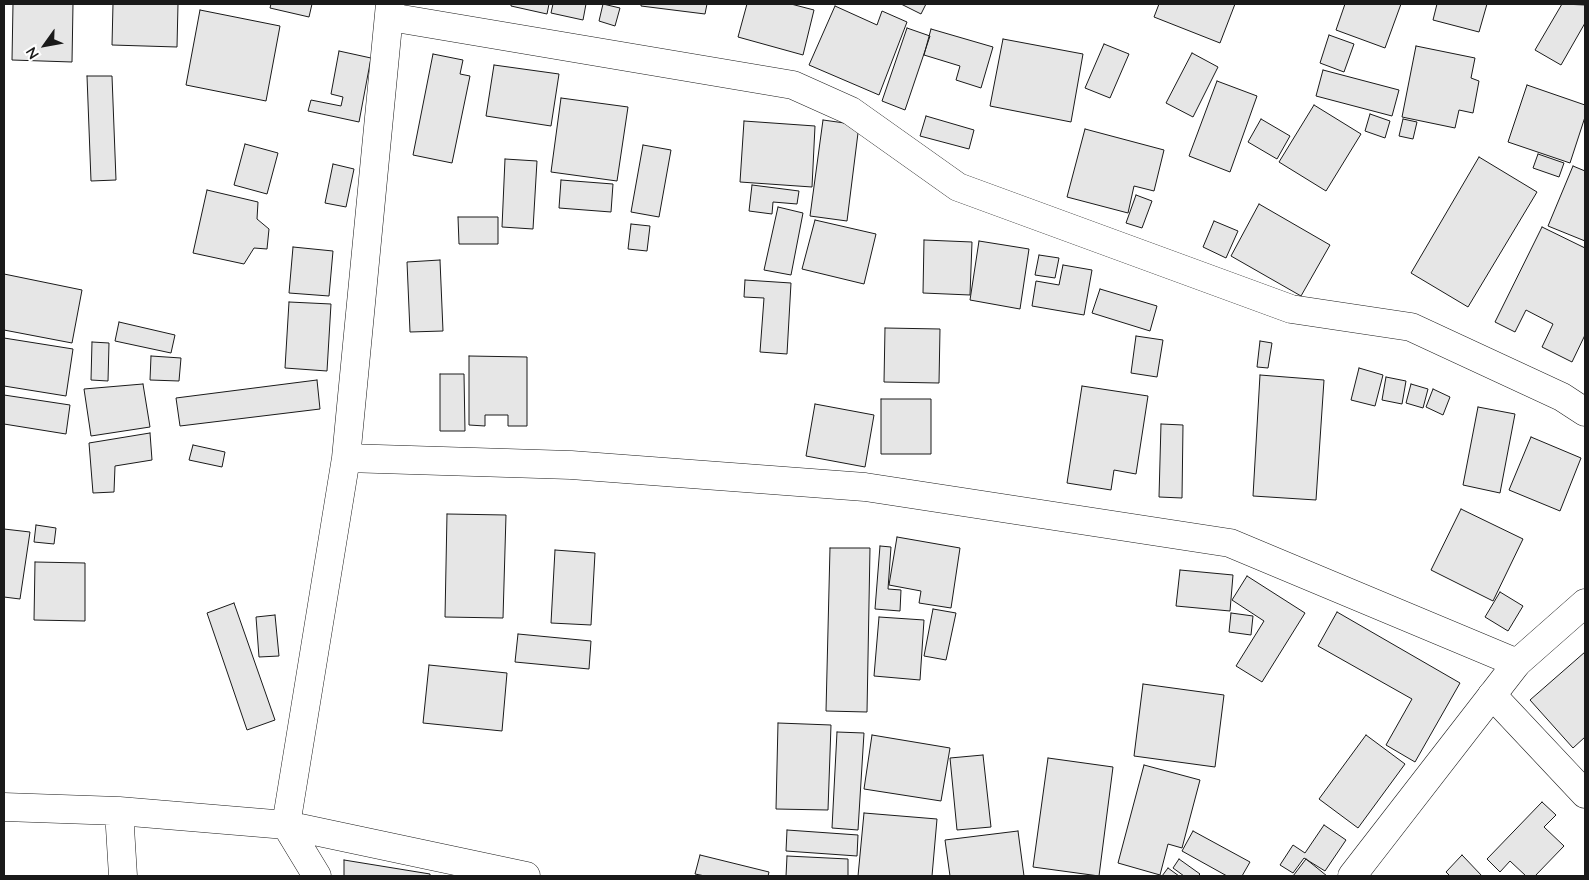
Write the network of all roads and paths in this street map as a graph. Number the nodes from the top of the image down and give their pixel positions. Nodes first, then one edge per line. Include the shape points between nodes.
1 (390, 10) edge
2 (1585, 412) edge
3 (346, 458) junction
4 (1585, 603) edge
5 (1517, 663) junction
6 (1492, 695) junction
7 (1585, 794) edge
8 (4, 807) edge
9 (119, 811) junction
10 (286, 825) junction
11 (123, 876) edge
12 (316, 876) edge
13 (526, 876) edge
14 (1352, 876) edge

1 - 2 street via 793,85 851,111 958,187 1291,309 1411,327 1562,396
1 - 3 street
3 - 5 street via 571,465 865,487 1230,543
3 - 10 street
4 - 5 street
5 - 6 street
6 - 7 street
6 - 14 street
8 - 9 street
9 - 10 street
9 - 11 street
10 - 12 street
10 - 13 street

